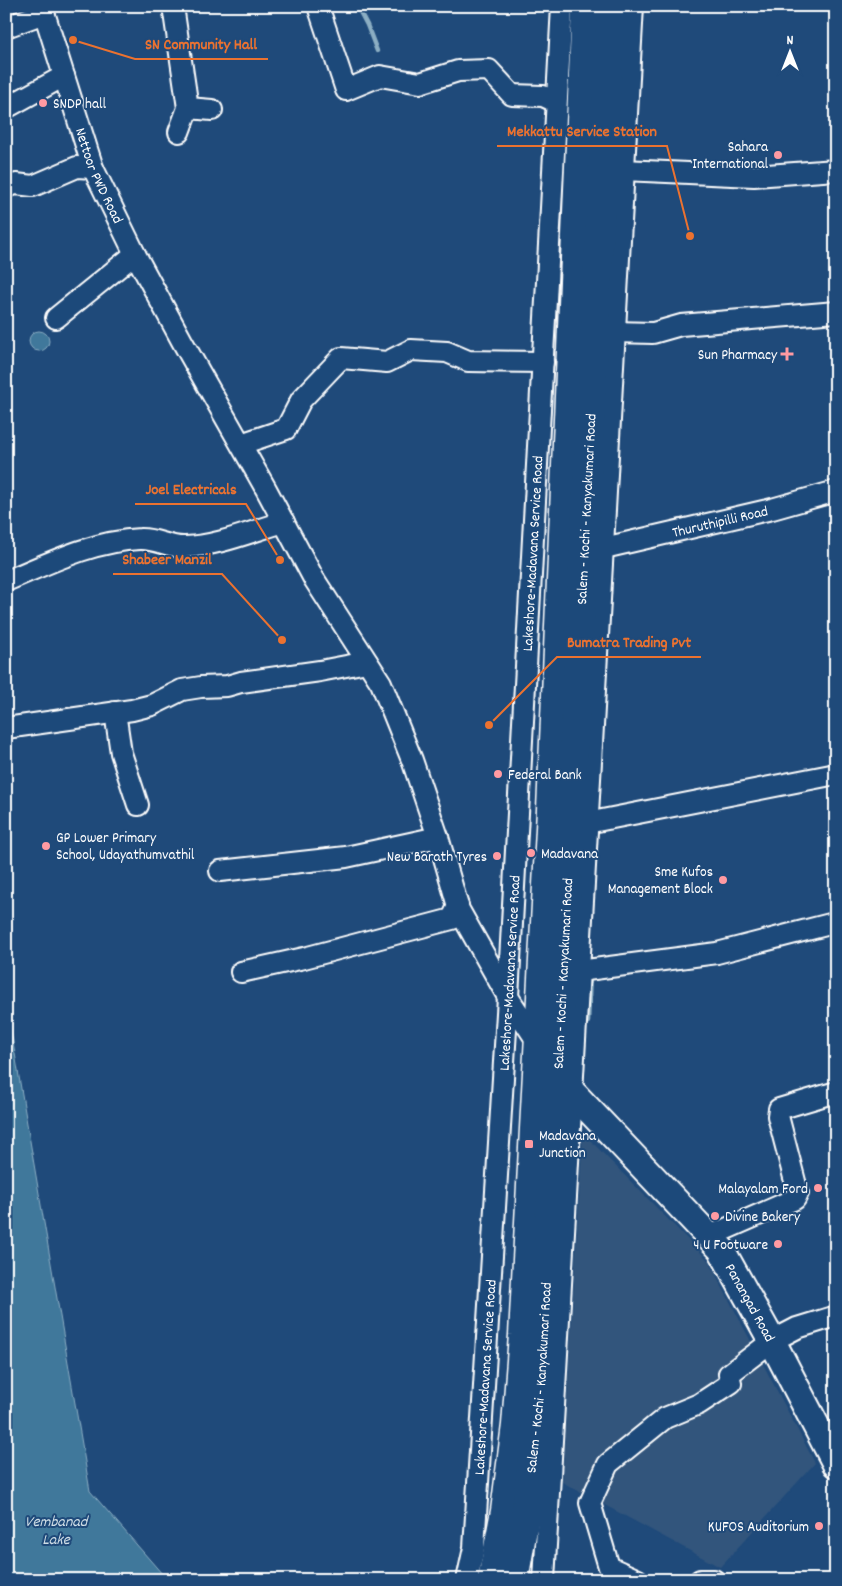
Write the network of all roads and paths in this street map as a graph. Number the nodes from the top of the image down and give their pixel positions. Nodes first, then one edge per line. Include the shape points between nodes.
1 (173, 6) edge
2 (318, 6) edge
3 (562, 6) edge
4 (586, 6) edge
5 (611, 6) edge
6 (633, 6) edge
7 (43, 10) edge
8 (6, 26) edge
9 (64, 76) junction
10 (556, 102) junction
11 (6, 108) edge
12 (188, 108) junction
13 (212, 110) dead end
14 (179, 132) dead end
15 (93, 168) junction
16 (623, 170) junction
17 (836, 170) edge
18 (6, 188) edge
19 (136, 254) junction
20 (836, 312) edge
21 (56, 318) dead end
22 (614, 332) junction
23 (543, 362) junction
24 (241, 444) junction
25 (836, 491) edge
26 (284, 522) junction
27 (604, 548) junction
28 (6, 581) edge
29 (367, 662) junction
30 (115, 712) junction
31 (6, 728) edge
32 (836, 774) edge
33 (138, 805) dead end
34 (588, 823) junction
35 (438, 837) junction
36 (220, 871) dead end
37 (458, 906) junction
38 (834, 923) dead end
39 (580, 971) junction
40 (242, 972) dead end
41 (508, 997) junction
42 (539, 1044) junction
43 (565, 1083) junction
44 (836, 1092) edge
45 (710, 1236) junction
46 (836, 1316) edge
47 (772, 1341) junction
48 (836, 1464) edge
49 (467, 1580) edge
50 (492, 1580) edge
51 (514, 1580) edge
52 (544, 1580) edge
53 (638, 1580) edge
54 (700, 1580) edge
55 (714, 1580) edge

1 - 12 street
2 - 10 street via 346,90 380,76 420,83 458,71 489,70 512,95 543,96
3 - 10 street, Lakeshore-Madavana Service Road
4 - 42 highway, Salem - Kochi - Kanyakumari Road
5 - 43 highway, Salem - Kochi - Kanyakumari Road
6 - 16 street
7 - 8 street
7 - 9 street, Nettoor PWD Road
9 - 11 street
9 - 15 street, Nettoor PWD Road
10 - 23 street, Lakeshore-Madavana Service Road
12 - 13 street
12 - 14 street
15 - 18 street via 77,167 33,186 16,184
15 - 19 street, Nettoor PWD Road
16 - 17 street via 754,176
16 - 22 street
19 - 21 street
19 - 24 street, Nettoor PWD Road
20 - 22 street via 681,325 653,333
22 - 27 street
23 - 24 street via 468,361 447,352 411,350 387,362 341,358 301,400 286,429
23 - 41 street, Lakeshore-Madavana Service Road
24 - 26 street, Nettoor PWD Road
25 - 27 street, Thuruthipilli Road
26 - 28 street via 210,544 183,547 141,539 96,546
26 - 29 street, Nettoor PWD Road via 314,579
27 - 34 street
29 - 30 street via 227,686 182,690 152,705
29 - 35 street, Nettoor PWD Road via 381,684 409,752
30 - 31 street
30 - 33 street via 121,753
32 - 34 street
34 - 39 street
35 - 36 street via 346,856
35 - 37 street, Nettoor PWD Road
37 - 40 street via 452,919
37 - 41 street, Nettoor PWD Road
38 - 39 street via 716,953
39 - 43 street
41 - 42 street, Nettoor PWD Road
41 - 49 street, Lakeshore-Madavana Service Road via 474,1548
42 - 43 highway
42 - 50 highway, Salem - Kochi - Kanyakumari Road via 516,1424
43 - 45 main road, Panangad Road
43 - 51 highway, Salem - Kochi - Kanyakumari Road via 540,1388 526,1511
43 - 52 street
44 - 45 street via 779,1109 778,1116 798,1193 795,1199
45 - 47 main road, Panangad Road via 722,1249
46 - 47 street via 797,1328
47 - 48 main road, Panangad Road
47 - 53 street via 729,1374 731,1383 699,1404 665,1418 608,1464 590,1504 609,1567
54 - 55 street

